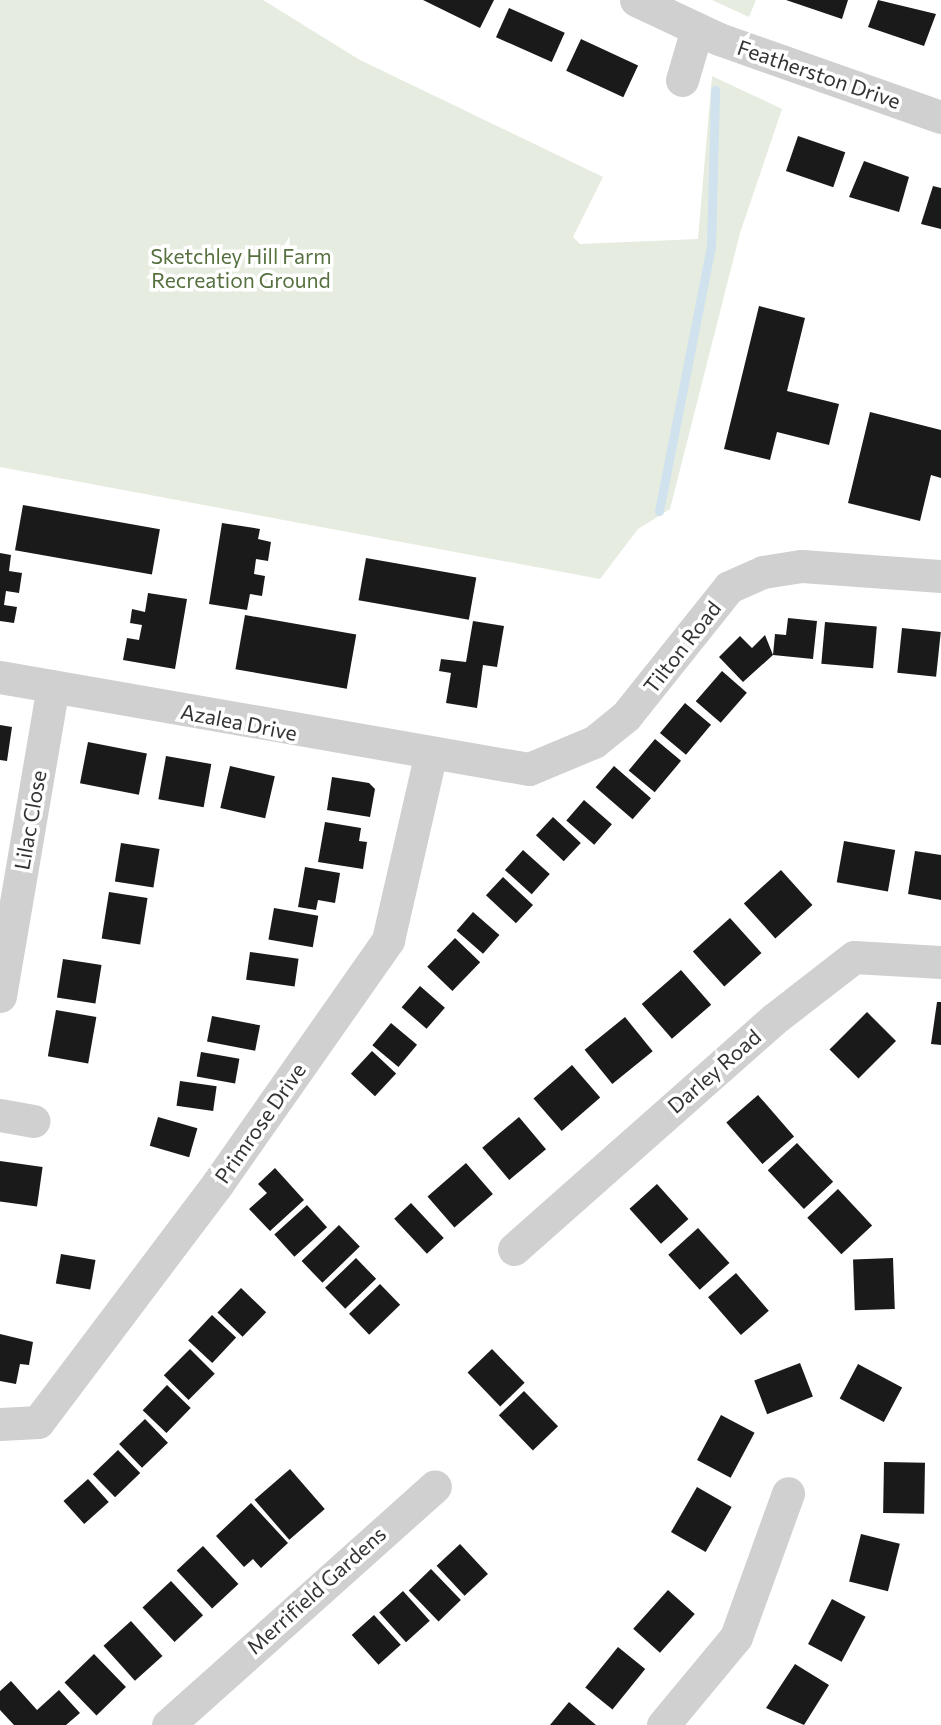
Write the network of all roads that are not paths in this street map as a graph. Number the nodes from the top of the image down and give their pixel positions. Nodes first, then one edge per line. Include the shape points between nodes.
1 (636, 0) edge
2 (697, 29) junction
3 (682, 80) dead end
4 (941, 117) edge
5 (941, 576) edge
6 (0, 677) edge
7 (53, 686) junction
8 (430, 756) junction
9 (479, 763) joint
10 (941, 962) edge
11 (0, 996) edge
12 (0, 1115) edge
13 (33, 1121) dead end
14 (514, 1249) dead end
15 (0, 1424) edge
16 (435, 1486) dead end
17 (789, 1493) dead end
18 (168, 1725) edge
19 (663, 1725) edge

1 - 2 street, Featherston Drive
2 - 3 street
2 - 4 street, Featherston Drive
5 - 9 street, Tilton Road via 835,566 764,572 729,587 651,687 594,742 529,769
6 - 7 street, Azalea Drive
7 - 8 street, Azalea Drive
7 - 11 street, Lilac Close
8 - 9 street, Azalea Drive
8 - 15 street, Primrose Drive via 388,940 218,1184 38,1422
10 - 14 street, Darley Road via 854,957 774,1019
12 - 13 street
16 - 18 street, Merrifield Gardens
17 - 19 street via 736,1637

